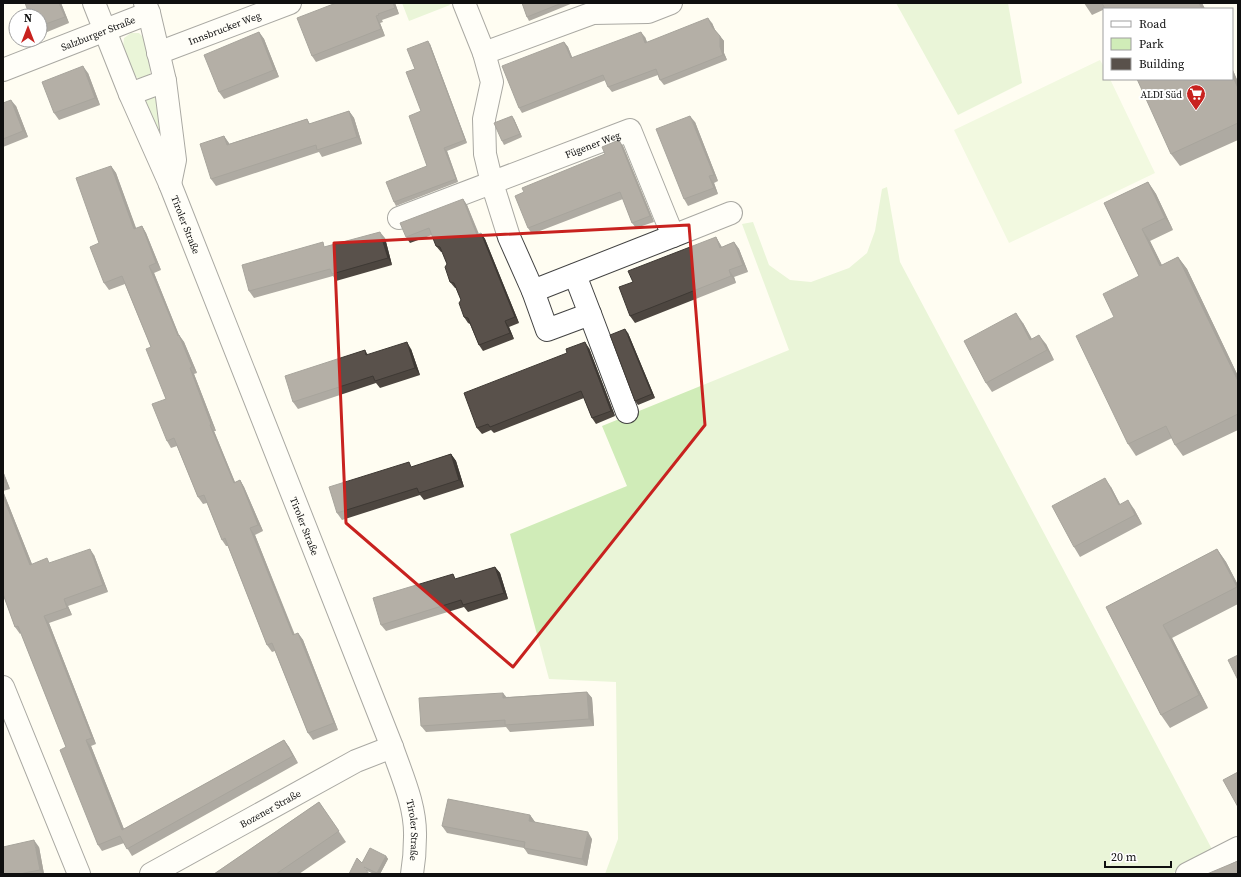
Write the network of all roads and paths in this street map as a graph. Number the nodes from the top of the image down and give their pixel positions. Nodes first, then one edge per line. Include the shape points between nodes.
1 (94, 3) edge
2 (290, 3) edge
3 (464, 3) edge
4 (671, 3) edge
5 (147, 8) edge
6 (104, 30) junction
7 (158, 53) junction
8 (484, 53) junction
9 (3, 70) edge
10 (165, 80) junction
11 (130, 94) junction
12 (492, 183) junction
13 (170, 184) junction
14 (731, 213) dead end
15 (399, 218) dead end
16 (673, 236) junction
17 (575, 275) junction
18 (533, 291) junction
19 (590, 314) junction
20 (627, 412) dead end
21 (3, 687) edge
22 (392, 747) junction
23 (1238, 848) edge
24 (79, 874) edge
25 (150, 874) edge
26 (412, 874) edge
27 (1187, 874) edge

1 - 6 street, Tiroler Straße
2 - 7 street, Innsbrucker Weg
3 - 8 street
4 - 8 street via 648,12 593,13
5 - 6 street, Salzburger Straße
5 - 7 street, Tiroler Straße
6 - 9 street, Salzburger Straße
6 - 11 street, Tiroler Straße
7 - 10 street, Tiroler Straße
8 - 12 street via 492,82 484,119 485,154
10 - 11 street
10 - 13 street, Tiroler Straße via 175,160
11 - 13 street, Tiroler Straße
12 - 15 street, Fügener Weg
12 - 16 street, Fügener Weg via 630,130
12 - 18 street
13 - 22 street, Tiroler Straße
14 - 16 street
16 - 17 street
17 - 18 street
17 - 19 street
18 - 19 street via 547,330
19 - 20 street
21 - 24 street
22 - 25 street, Bozener Straße via 356,761
22 - 26 street, Tiroler Straße via 413,814 416,836
23 - 27 street

